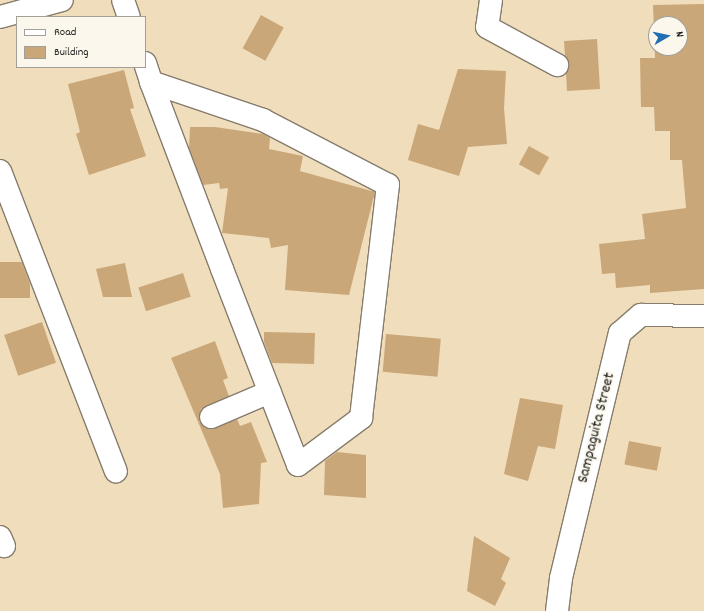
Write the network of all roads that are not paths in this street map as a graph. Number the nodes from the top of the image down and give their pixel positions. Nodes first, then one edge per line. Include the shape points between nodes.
1 (62, 0) edge
2 (123, 0) edge
3 (491, 0) edge
4 (129, 16) edge
5 (0, 17) edge
6 (557, 65) dead end
7 (148, 72) edge
8 (0, 171) edge
9 (8, 220) edge
10 (704, 316) edge
11 (270, 392) junction
12 (211, 416) dead end
13 (116, 471) dead end
14 (557, 611) edge

1 - 5 street
2 - 4 street
3 - 6 street via 487,27
7 - 11 street
7 - 11 street via 263,120 388,185 373,291 361,418 298,465
8 - 9 street
9 - 13 street
10 - 14 street, Sampaguita Street via 641,315 620,334 560,578
11 - 12 street

